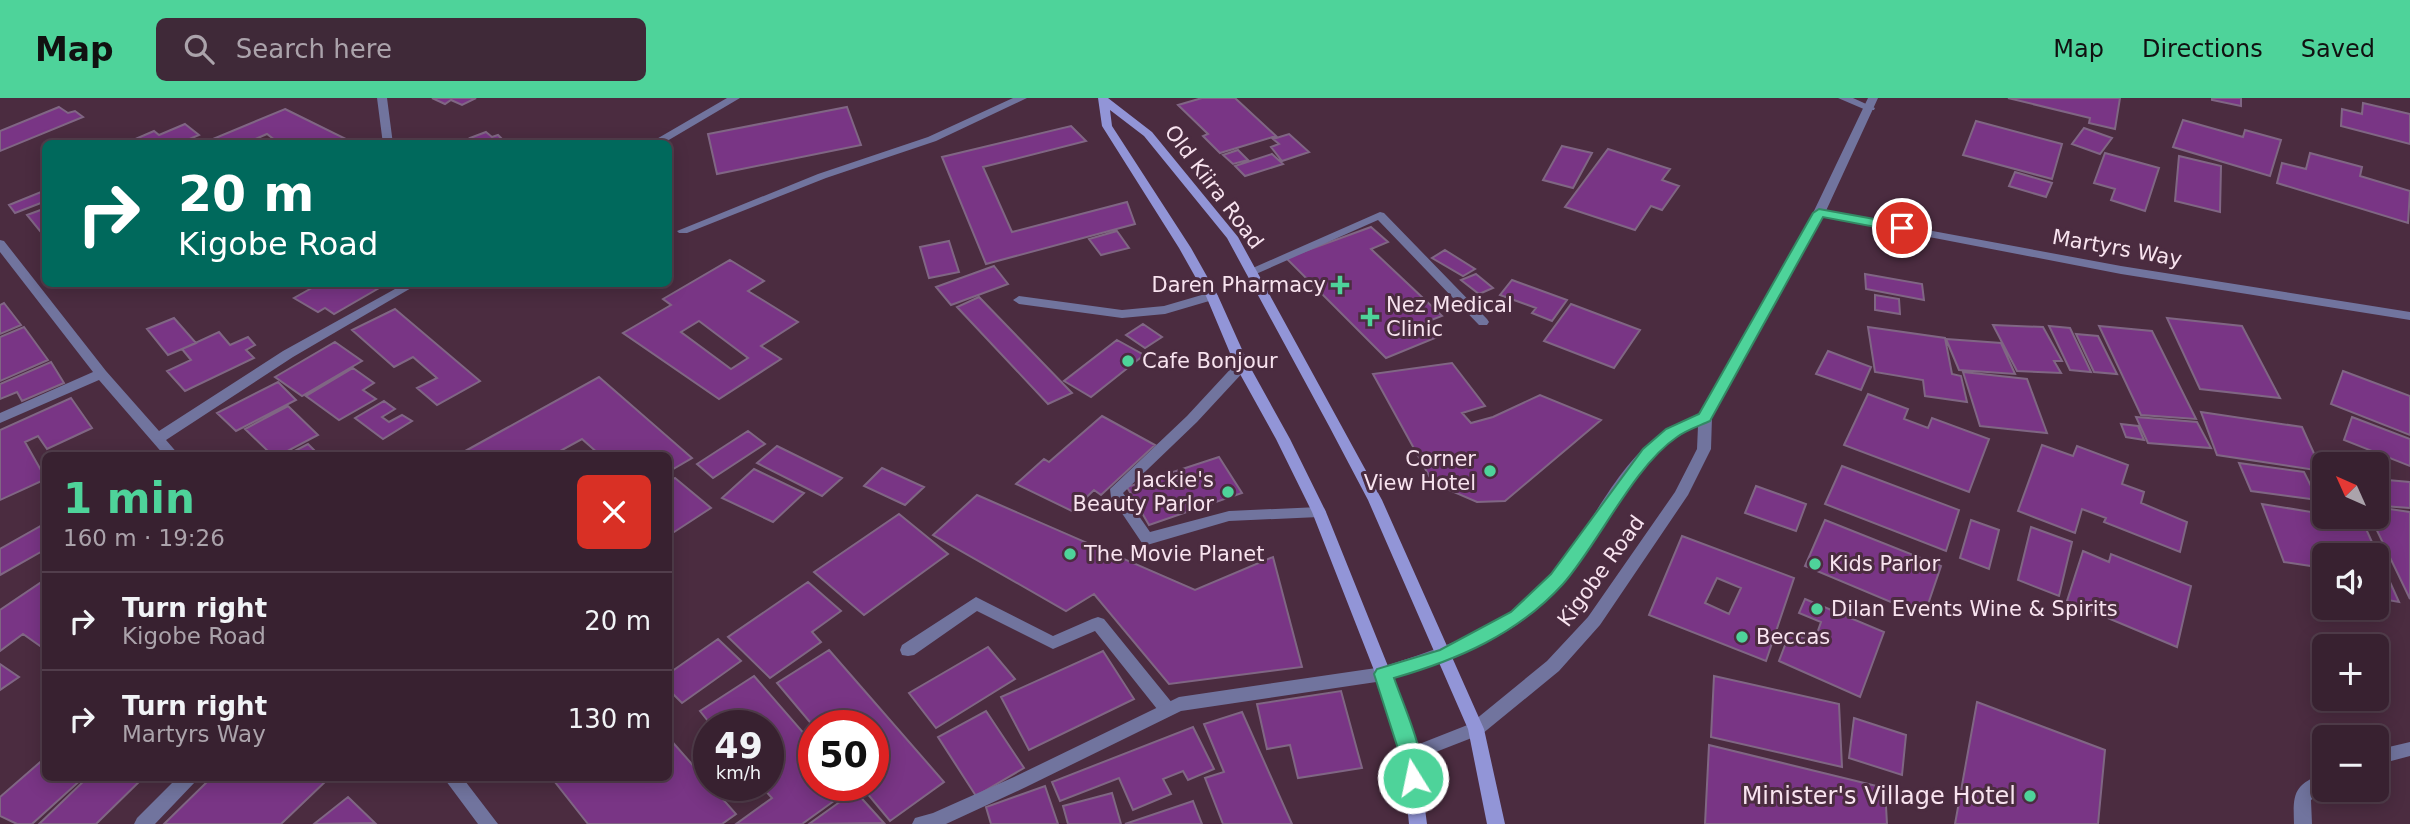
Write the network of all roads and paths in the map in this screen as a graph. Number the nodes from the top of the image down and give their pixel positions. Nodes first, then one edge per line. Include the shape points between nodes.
1 (382, 98) edge
2 (736, 98) edge
3 (1022, 98) edge
4 (1843, 98) edge
5 (1104, 99) edge
6 (1871, 103) edge
7 (387, 140) edge
8 (660, 140) edge
9 (1819, 213) junction
10 (683, 230) dead end
11 (0, 244) edge
12 (1252, 271) junction
13 (407, 287) edge
14 (1212, 296) junction
15 (1019, 300) dead end
16 (2410, 316) edge
17 (1483, 322) dead end
18 (1242, 365) junction
19 (101, 374) junction
20 (1705, 417) junction
21 (0, 418) edge
22 (157, 439) junction
23 (169, 452) edge
24 (1319, 513) junction
25 (908, 650) dead end
26 (1445, 656) junction
27 (1383, 674) junction
28 (1167, 709) junction
29 (1476, 729) junction
30 (2410, 749) edge
31 (1410, 755) junction
32 (2389, 755) edge
33 (185, 781) edge
34 (455, 781) edge
35 (2312, 789) edge
36 (143, 824) edge
37 (489, 824) edge
38 (921, 824) edge
39 (1418, 824) edge
40 (1496, 824) edge
41 (2303, 824) edge

1 - 7 street
2 - 8 street
3 - 10 street via 932,139
4 - 6 street
5 - 12 main road, Old Kiira Road via 1148,134 1232,237
5 - 14 main road, Old Kiira Road via 1107,126
6 - 9 street, Kigobe Road
9 - 16 street, Martyrs Way via 2122,270
9 - 20 street, Kigobe Road
11 - 19 street
12 - 17 street via 1380,215
12 - 26 main road, Old Kiira Road via 1375,500
13 - 22 street via 288,354
14 - 15 street via 1165,310 1122,314
14 - 18 main road, Old Kiira Road
18 - 24 main road, Old Kiira Road
18 - 24 street via 1116,493 1147,539 1229,516
19 - 21 street
19 - 22 street
20 - 26 street, Kigobe Road via 1672,433 1648,453 1557,579 1518,617
20 - 29 street, Kigobe Road via 1704,449 1681,495 1594,621 1553,666
22 - 23 street
24 - 27 main road, Old Kiira Road
25 - 28 street via 976,603 1052,643 1098,623
26 - 27 street, Kigobe Road
26 - 29 main road, Old Kiira Road
27 - 28 street, Kigobe Road
27 - 31 main road, Old Kiira Road
28 - 38 street, Kigobe Road via 1020,782
29 - 31 street, Kigobe Road
29 - 40 main road, Old Kiira Road
30 - 32 street
31 - 39 main road, Old Kiira Road
33 - 36 street
34 - 37 street
35 - 41 street via 2302,796

